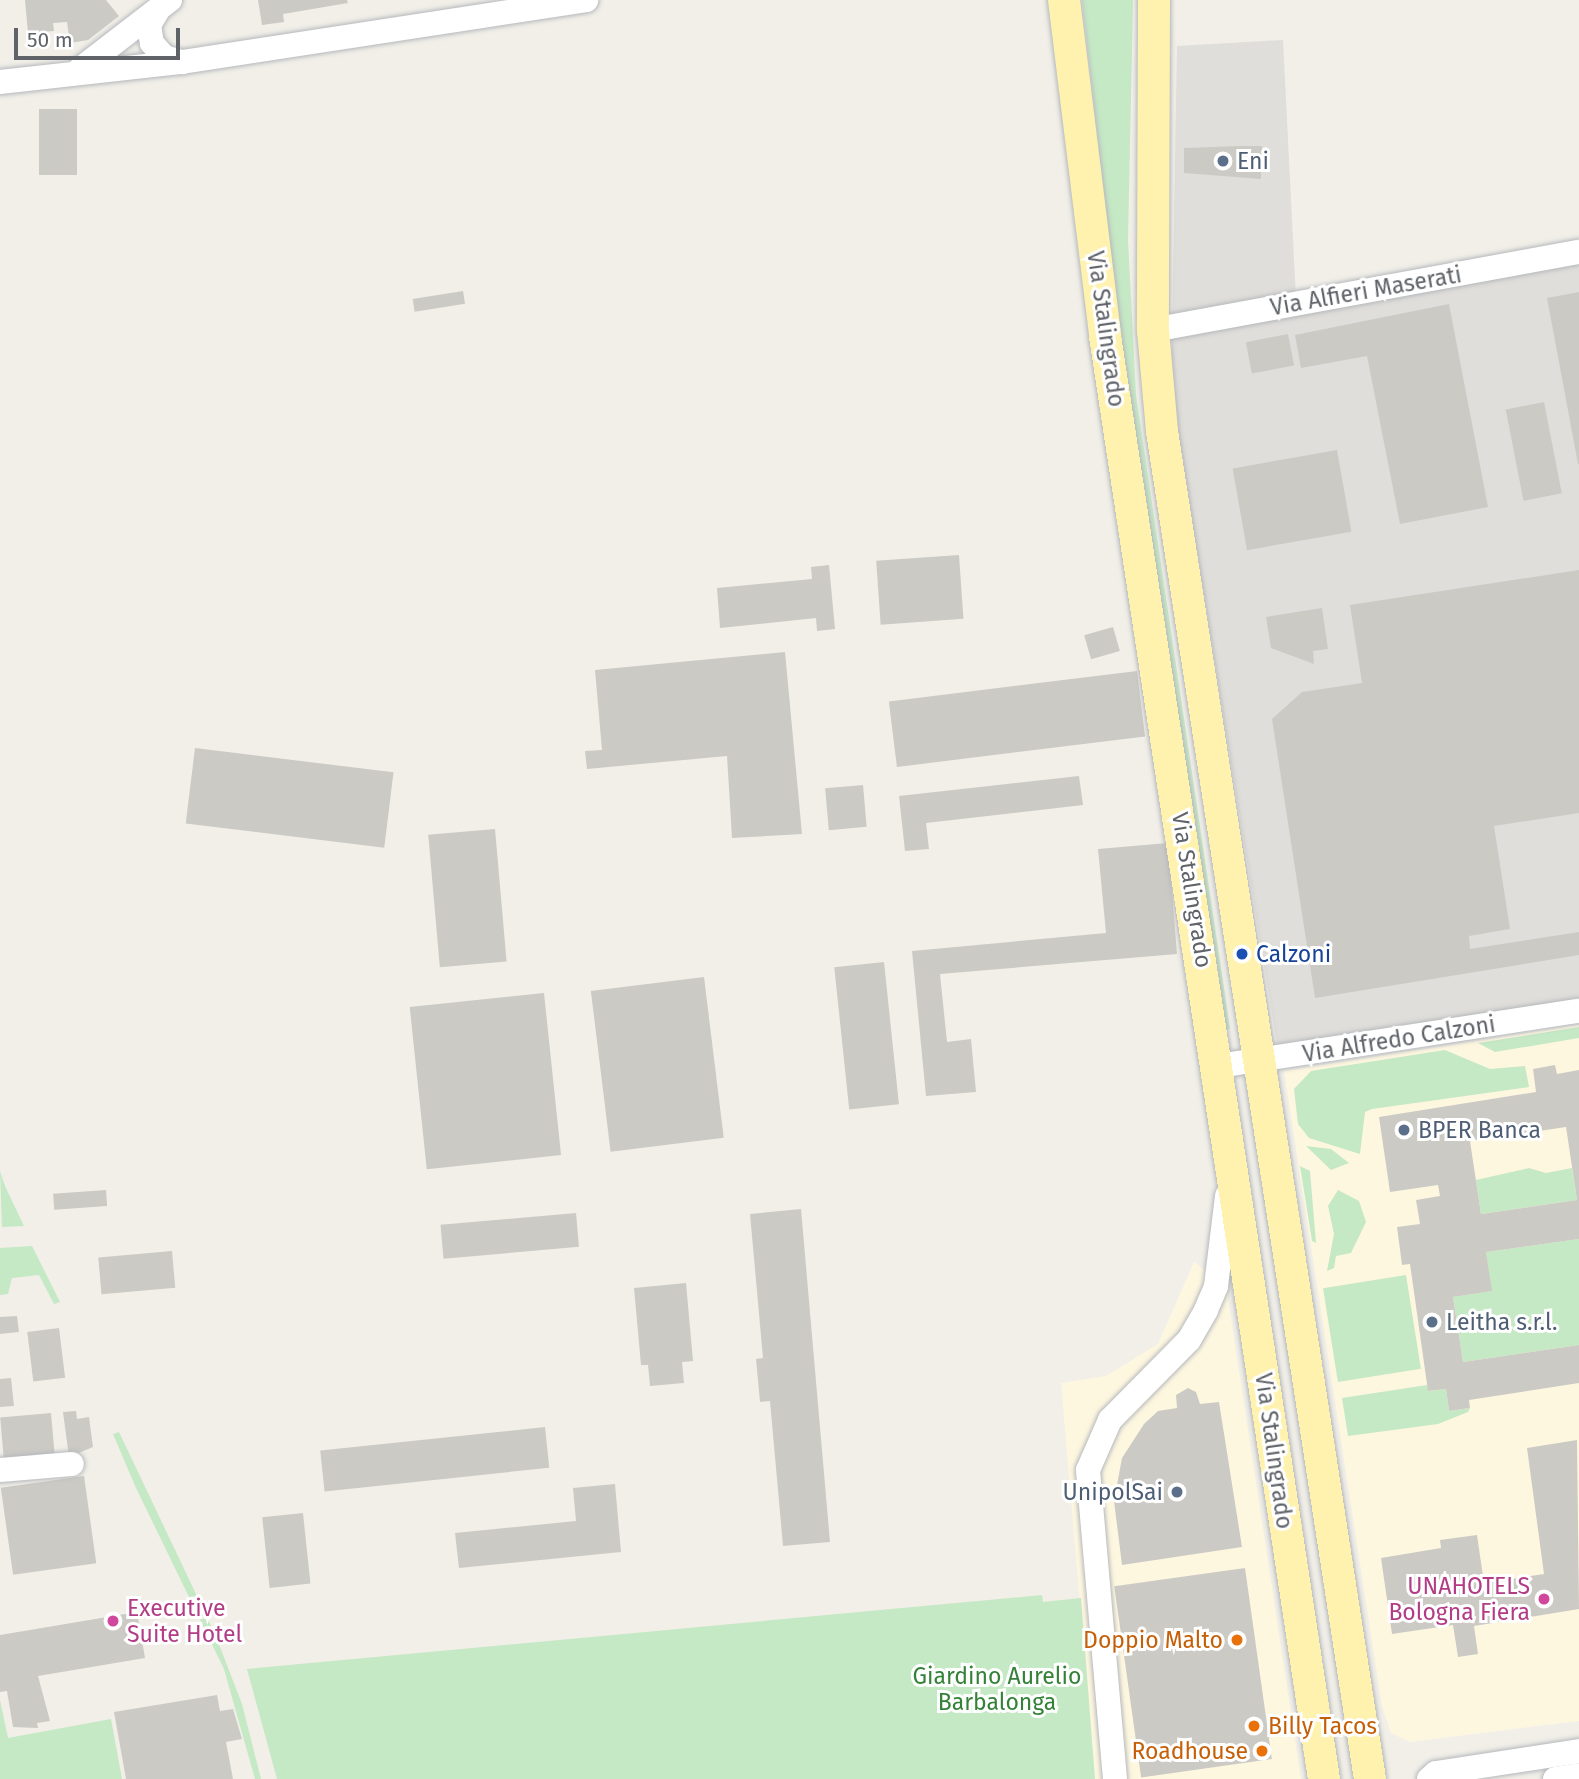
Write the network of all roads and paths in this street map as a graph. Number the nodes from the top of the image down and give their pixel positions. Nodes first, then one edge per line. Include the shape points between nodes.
1 (586, 0) edge
2 (1064, 0) edge
3 (1154, 0) edge
4 (164, 5) edge
5 (182, 62) junction
6 (68, 74) junction
7 (0, 82) edge
8 (1579, 252) edge
9 (1153, 330) junction
10 (1579, 1011) edge
11 (1259, 1061) junction
12 (1218, 1066) junction
13 (1230, 1154) junction
14 (72, 1464) dead end
15 (0, 1470) edge
16 (1579, 1751) edge
17 (1579, 1775) edge
18 (1115, 1779) edge
19 (1324, 1779) edge
20 (1370, 1779) edge
21 (1429, 1779) edge
22 (1555, 1779) edge

1 - 5 street
2 - 12 main road, Via Stalingrado via 1105,336
3 - 9 main road, Via Stalingrado
4 - 5 street via 149,25 152,43 164,57
4 - 6 street via 101,57
5 - 6 street
6 - 7 street
8 - 9 street, Via Alfieri Maserati
9 - 11 main road, Via Stalingrado via 1162,431
10 - 11 street, Via Alfredo Calzoni
11 - 12 street, Via Alfredo Calzoni
11 - 20 main road, Via Stalingrado
12 - 13 main road, Via Stalingrado
13 - 18 street via 1224,1238 1206,1310 1189,1340 1110,1420 1088,1470
13 - 19 main road, Via Stalingrado
14 - 15 street
16 - 21 street via 1436,1773
17 - 22 street

